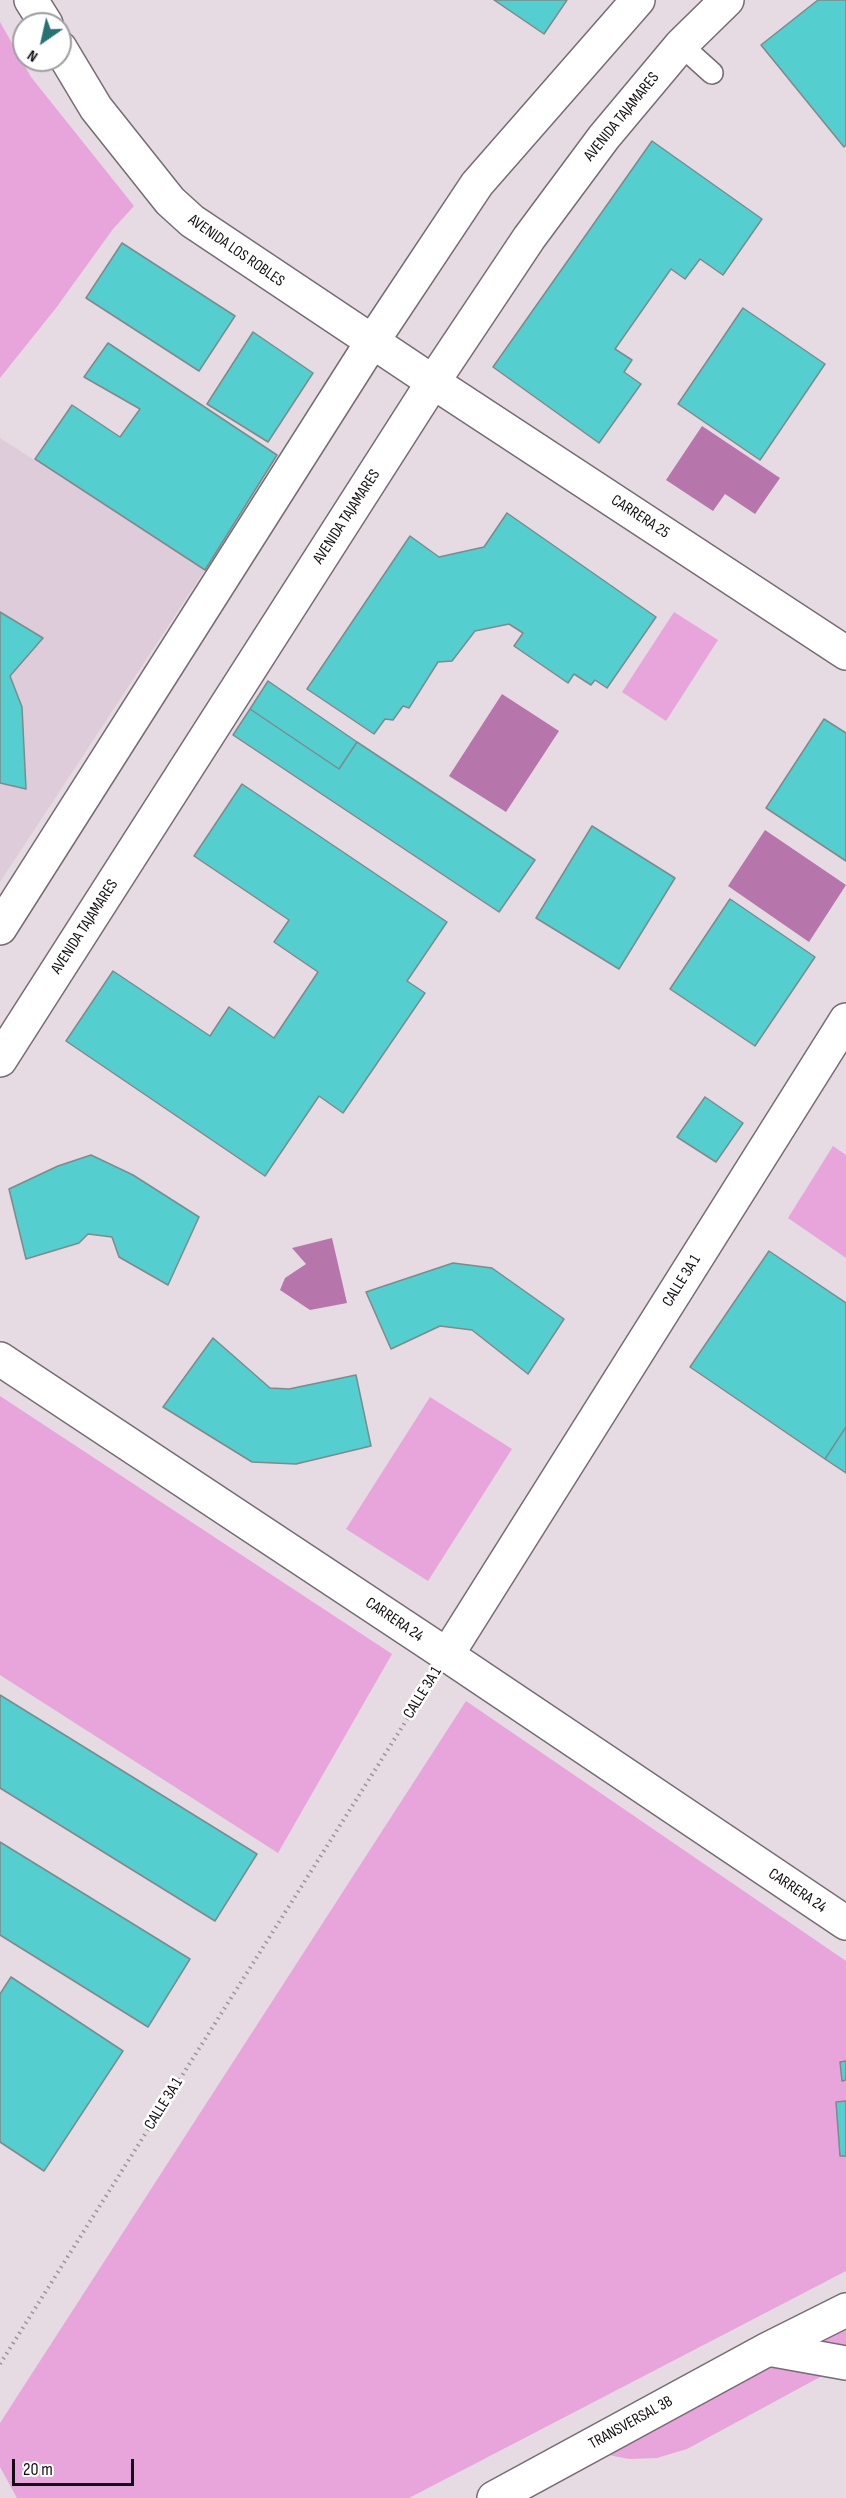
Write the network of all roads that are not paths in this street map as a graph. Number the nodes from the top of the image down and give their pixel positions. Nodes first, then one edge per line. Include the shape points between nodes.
1 (638, 0) edge
2 (727, 0) edge
3 (681, 45) junction
4 (72, 68) edge
5 (711, 73) dead end
6 (372, 342) junction
7 (433, 382) junction
8 (846, 653) edge
9 (0, 928) edge
10 (846, 1020) edge
11 (0, 1060) edge
12 (0, 1359) edge
13 (447, 1655) junction
14 (846, 1923) edge
15 (846, 2310) edge
16 (768, 2349) junction
17 (846, 2363) edge
18 (494, 2498) edge

1 - 6 street via 477,184
2 - 3 street, AVENIDA TAJAMARES
3 - 5 lane
3 - 7 street, AVENIDA TAJAMARES via 604,137 536,229
4 - 6 street, AVENIDA LOS ROBLES via 96,108 170,201 217,240
6 - 7 street, AVENIDA LOS ROBLES
6 - 9 street
7 - 8 street, CARRERA 25
7 - 11 street, AVENIDA TAJAMARES
10 - 13 street, CALLE 3A 1
12 - 13 street, CARRERA 24
13 - 14 street, CARRERA 24
15 - 16 street, TRANSVERSAL 3B
16 - 17 street
16 - 18 street, TRANSVERSAL 3B

